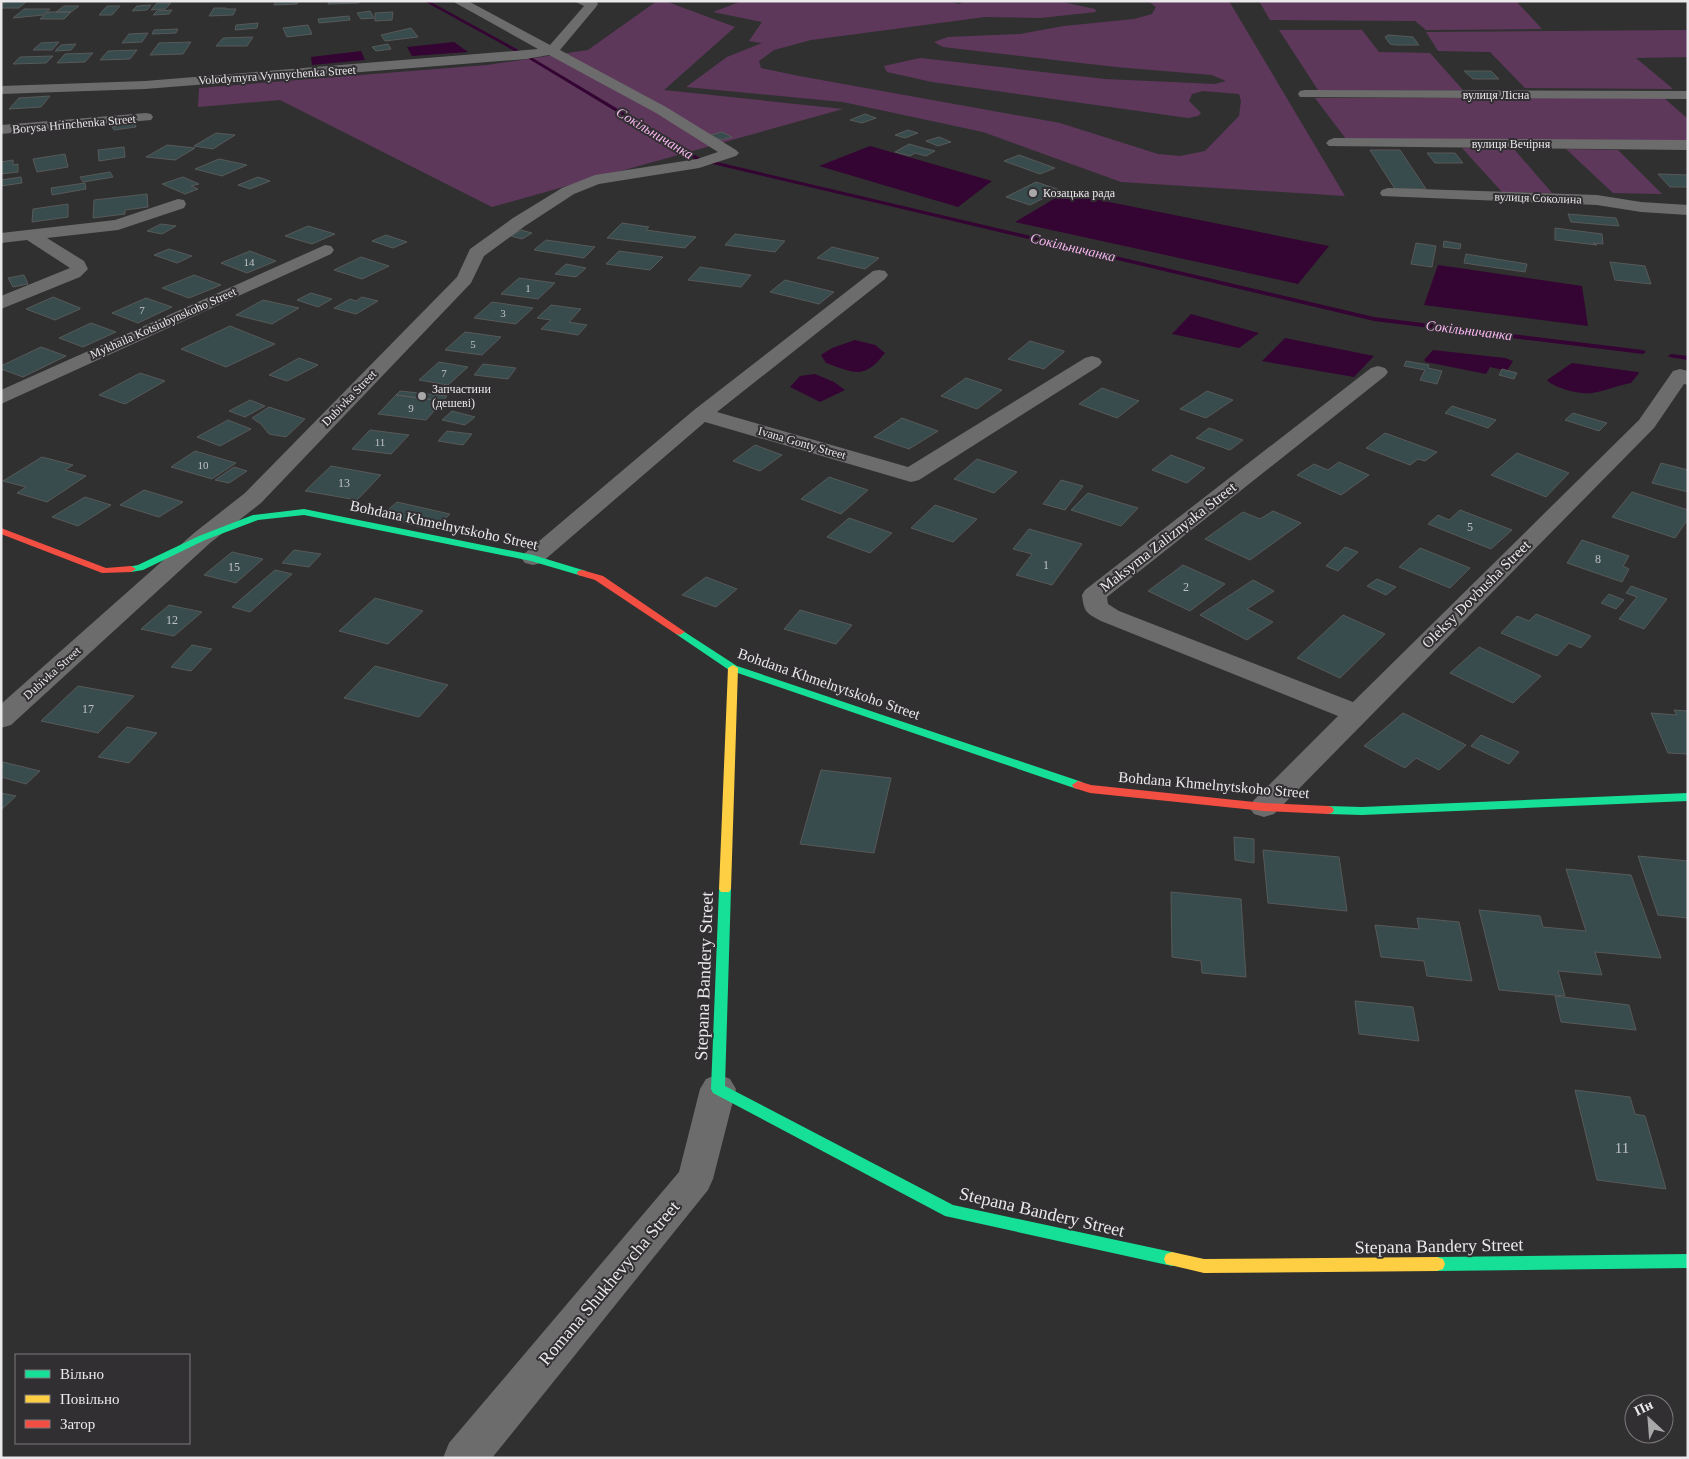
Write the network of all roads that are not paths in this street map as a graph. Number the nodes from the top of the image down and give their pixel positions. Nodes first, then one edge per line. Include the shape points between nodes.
1 (458, 1) edge
2 (580, 1) edge
3 (552, 51) junction
4 (1, 90) edge
5 (1305, 94) dead end
6 (1688, 95) edge
7 (146, 117) dead end
8 (1, 130) edge
9 (1334, 143) dead end
10 (1688, 146) edge
11 (1388, 193) dead end
12 (178, 204) dead end
13 (1688, 210) edge
14 (29, 234) junction
15 (1, 238) edge
16 (325, 250) dead end
17 (880, 274) dead end
18 (1, 303) edge
19 (1092, 362) dead end
20 (1378, 372) dead end
21 (1684, 377) edge
22 (1, 398) edge
23 (701, 414) junction
24 (1, 531) edge
25 (202, 538) junction
26 (533, 558) junction
27 (733, 668) junction
28 (1356, 713) junction
29 (1, 719) edge
30 (1688, 797) edge
31 (1264, 807) junction
32 (718, 1089) junction
33 (1688, 1261) edge
34 (464, 1458) edge

1 - 3 street
2 - 3 street via 592,4
3 - 4 street, Volodymyra Vynnychenka Street via 145,85
3 - 25 street, Dubivka Street via 661,110 731,153 703,162 595,180 568,191 476,253 465,279 253,498
5 - 6 street, вулиця Лісна
7 - 8 street, Borysa Hrinchenka Street
9 - 10 street, вулиця Вечірня
11 - 13 street, вулиця Соколина via 1597,200
12 - 14 street via 118,225
14 - 15 street
14 - 18 street via 78,265 79,269
16 - 22 street, Mykhaila Kotsiubynskoho Street
17 - 23 street
19 - 23 street, Ivana Gonty Street via 911,475
20 - 28 street, Maksyma Zaliznyaka Street via 1094,595 1096,608 1110,616
21 - 28 street, Oleksy Dovbusha Street via 1647,424
23 - 26 street
24 - 25 street, Bohdana Khmelnytskoho Street via 105,571 140,568
25 - 26 street, Bohdana Khmelnytskoho Street via 256,518 304,512
25 - 29 street, Dubivka Street
26 - 27 street, Bohdana Khmelnytskoho Street via 599,578
27 - 31 street, Bohdana Khmelnytskoho Street via 1090,789
27 - 32 street, Stepana Bandery Street
28 - 31 street, Oleksy Dovbusha Street
30 - 31 street, Bohdana Khmelnytskoho Street via 1362,811
32 - 33 street, Stepana Bandery Street via 950,1211 1204,1266
32 - 34 street, Romana Shukhevycha Street via 694,1179

